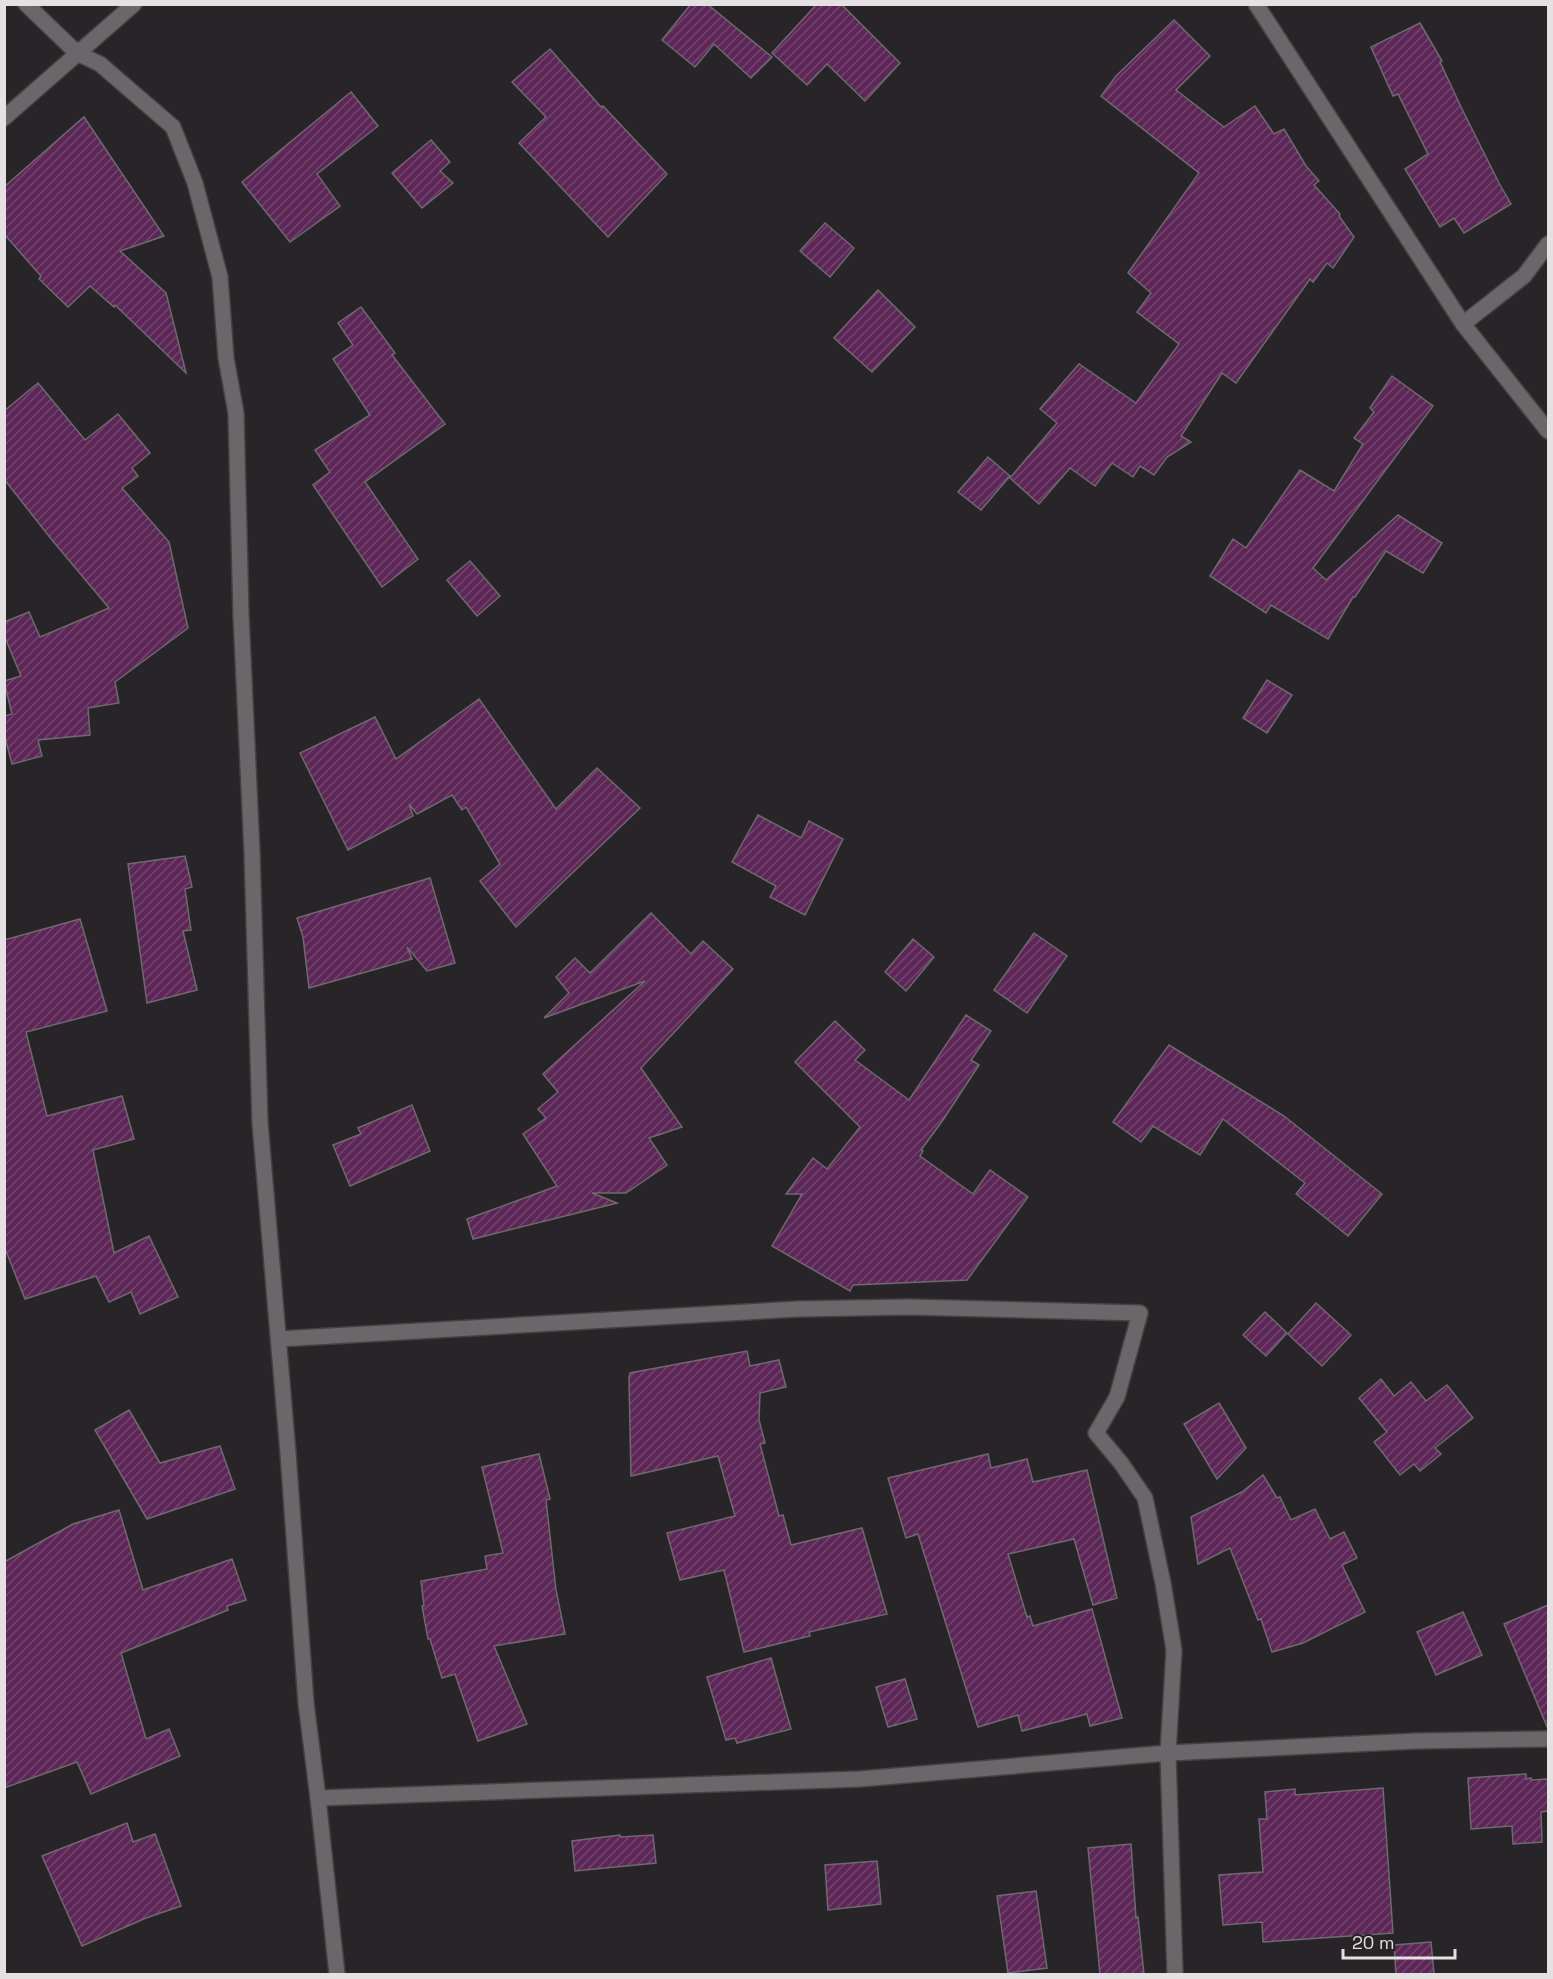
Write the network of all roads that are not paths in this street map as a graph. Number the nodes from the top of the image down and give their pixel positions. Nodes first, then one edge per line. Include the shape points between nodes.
1 (26, 4) edge
2 (134, 4) edge
3 (1256, 4) edge
4 (77, 53) junction
5 (4, 118) edge
6 (1548, 244) edge
7 (1463, 324) junction
8 (1548, 431) edge
9 (279, 1340) junction
10 (1548, 1738) edge
11 (1168, 1753) junction
12 (318, 1798) junction
13 (337, 1974) edge
14 (1175, 1974) edge

1 - 4 street
2 - 4 street
3 - 7 street
4 - 5 street
4 - 9 street via 100,64 173,127 195,183 220,277 226,358 236,413 260,1123
6 - 7 street via 1524,276
7 - 8 street
9 - 11 street via 798,1309 909,1307 1140,1313 1117,1397 1096,1433 1145,1498 1174,1650
9 - 12 street via 306,1703
10 - 11 street
11 - 12 street via 861,1779
11 - 14 street
12 - 13 street

